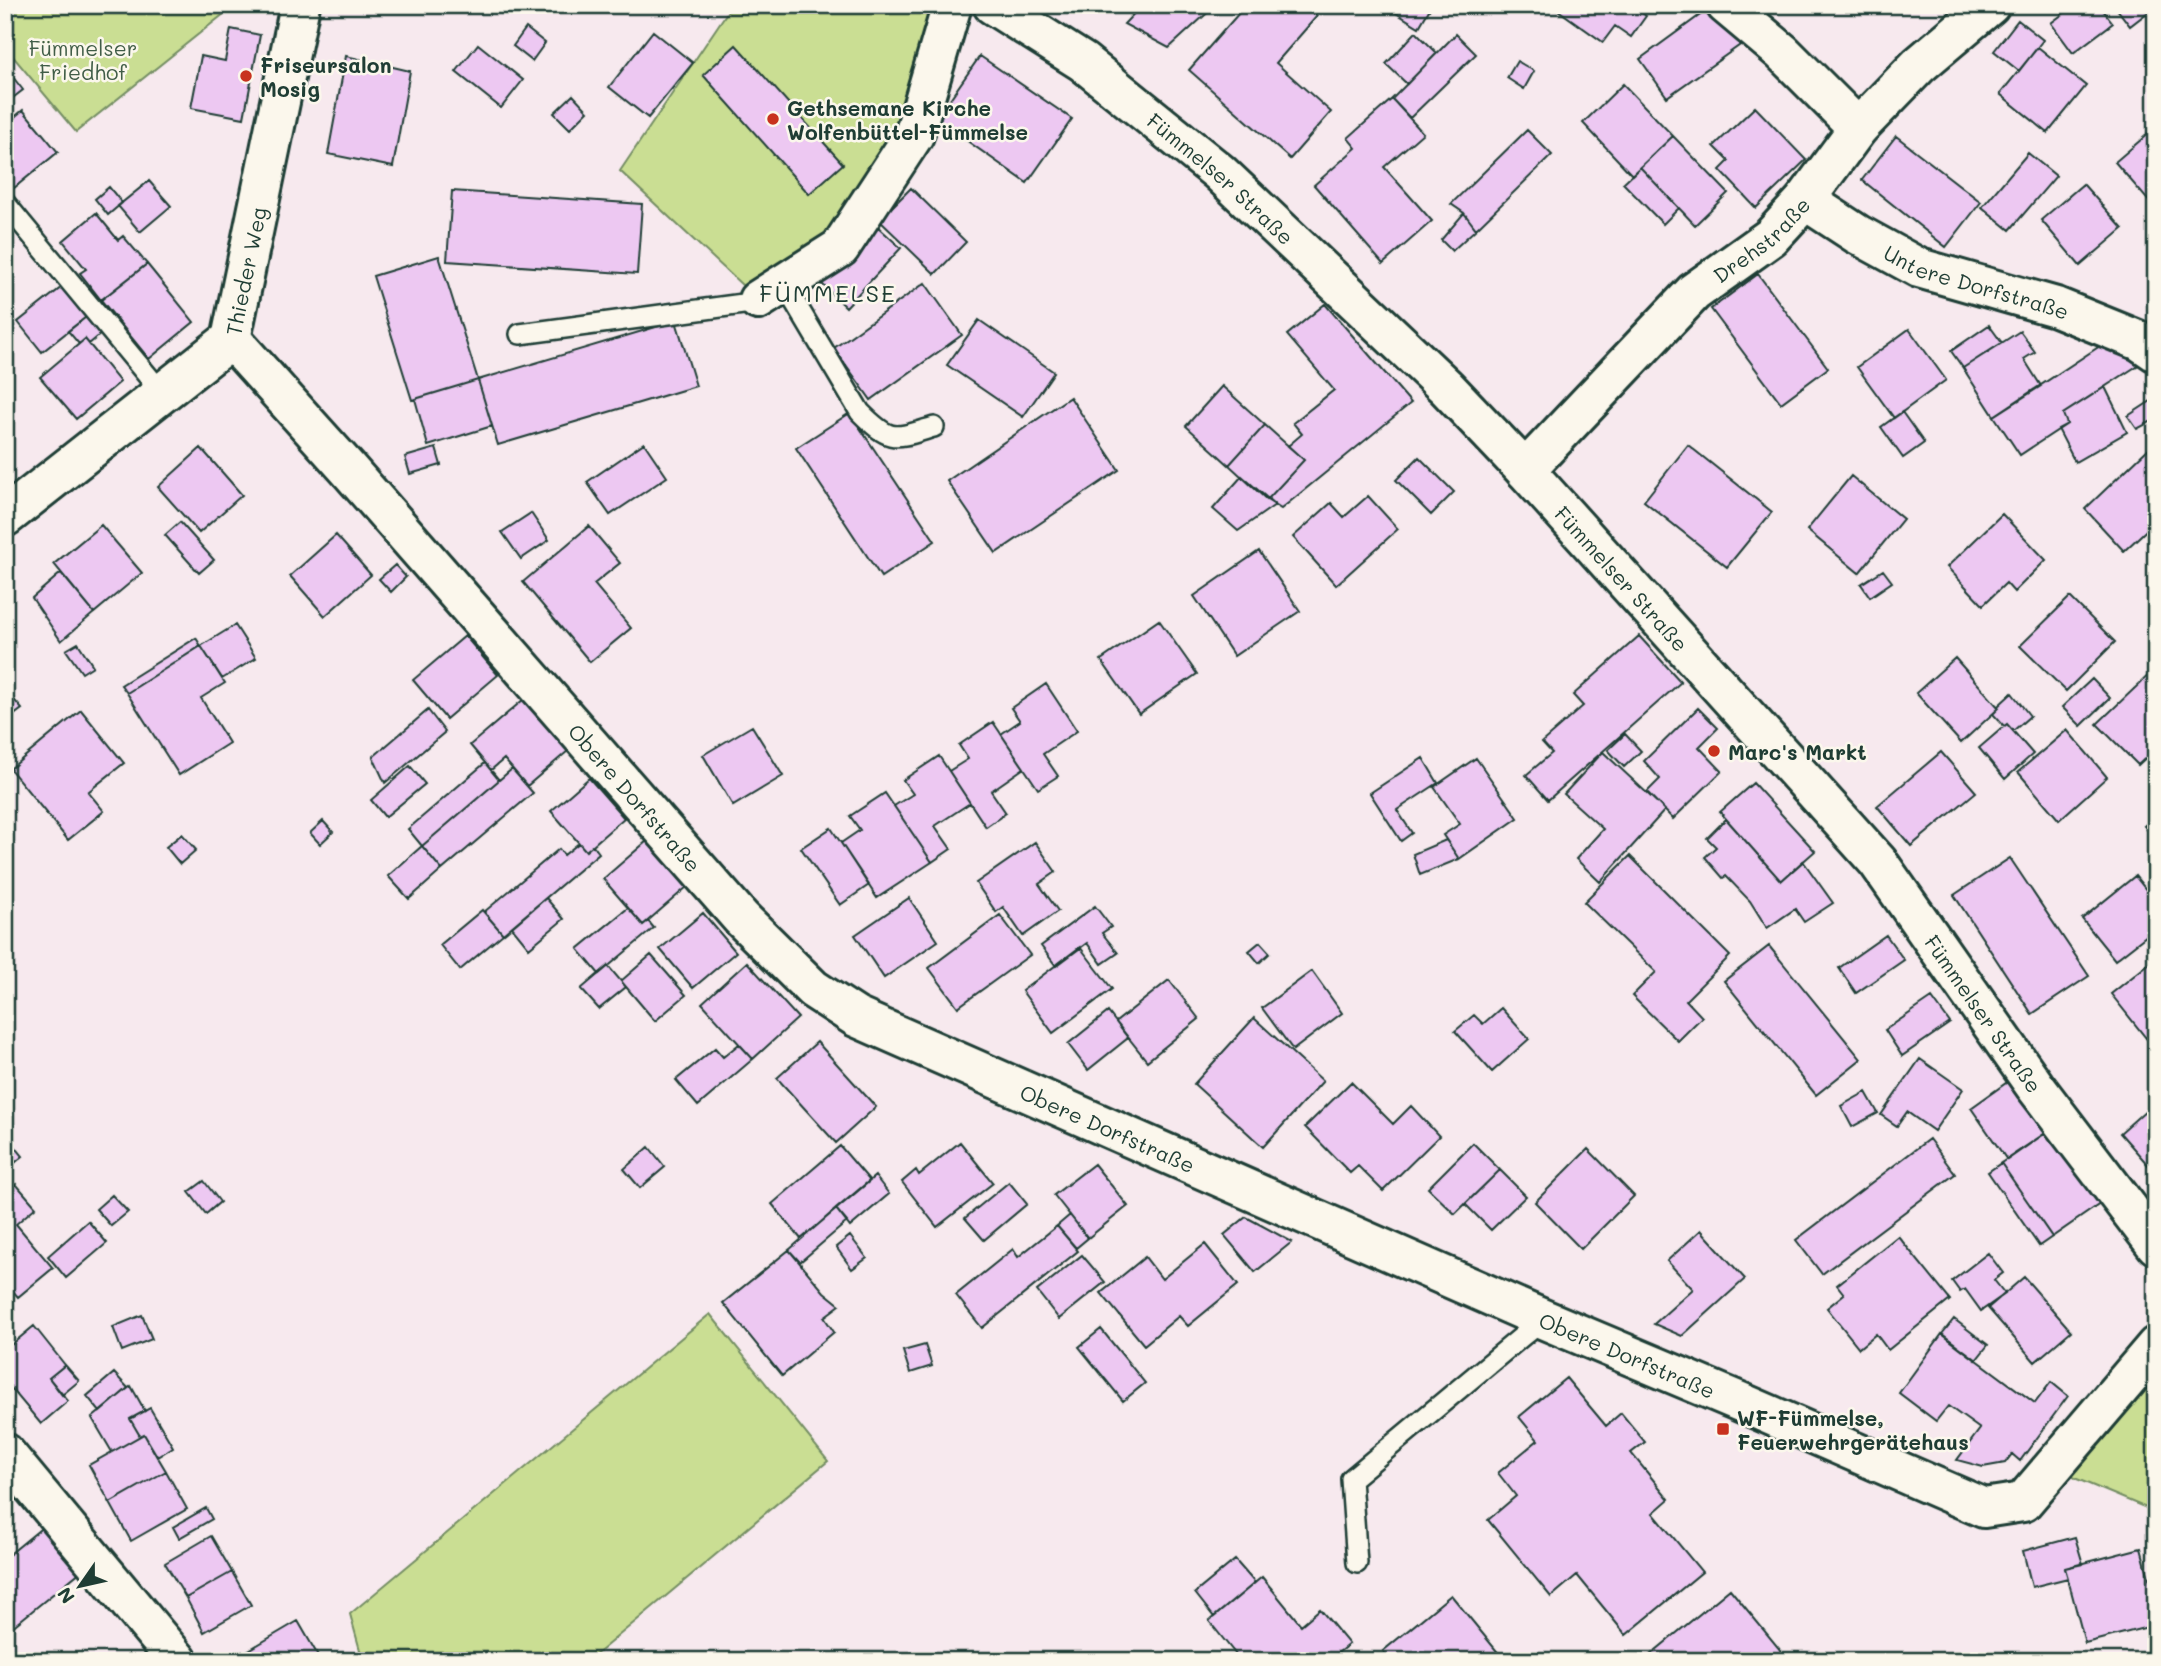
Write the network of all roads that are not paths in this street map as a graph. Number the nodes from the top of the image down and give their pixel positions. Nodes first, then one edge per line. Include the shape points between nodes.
1 (300, 5) edge
2 (952, 5) edge
3 (993, 5) edge
4 (1726, 5) edge
5 (1990, 5) edge
6 (1858, 128) junction
7 (1805, 200) junction
8 (5, 203) edge
9 (771, 292) junction
10 (520, 334) dead end
11 (2150, 337) edge
12 (231, 339) junction
13 (162, 393) junction
14 (934, 428) dead end
15 (1525, 470) junction
16 (5, 517) edge
17 (2156, 1245) edge
18 (1543, 1319) junction
19 (2156, 1346) edge
20 (11, 1471) edge
21 (1357, 1563) dead end
22 (178, 1661) edge

1 - 12 street, Thieder Weg
2 - 9 street via 914,135 840,248
3 - 15 street, Fümmelser Straße via 1083,62 1219,173 1446,387
4 - 6 street via 1782,52
5 - 6 street, Drehstraße via 1919,65
6 - 7 street, Drehstraße
7 - 11 street, Untere Dorfstraße via 1919,268
7 - 15 street, Drehstraße via 1771,237 1694,292
8 - 13 lane
9 - 10 lane via 743,304
9 - 14 lane via 877,429 897,438
12 - 13 street, Thieder Weg
12 - 18 street, Obere Dorfstraße via 741,918 813,989 856,1017
13 - 16 street, Thieder Weg
15 - 17 street, Fümmelser Straße via 1878,862 2035,1086
18 - 19 street, Obere Dorfstraße via 1984,1508 2023,1502
18 - 21 lane via 1351,1479
20 - 22 street

